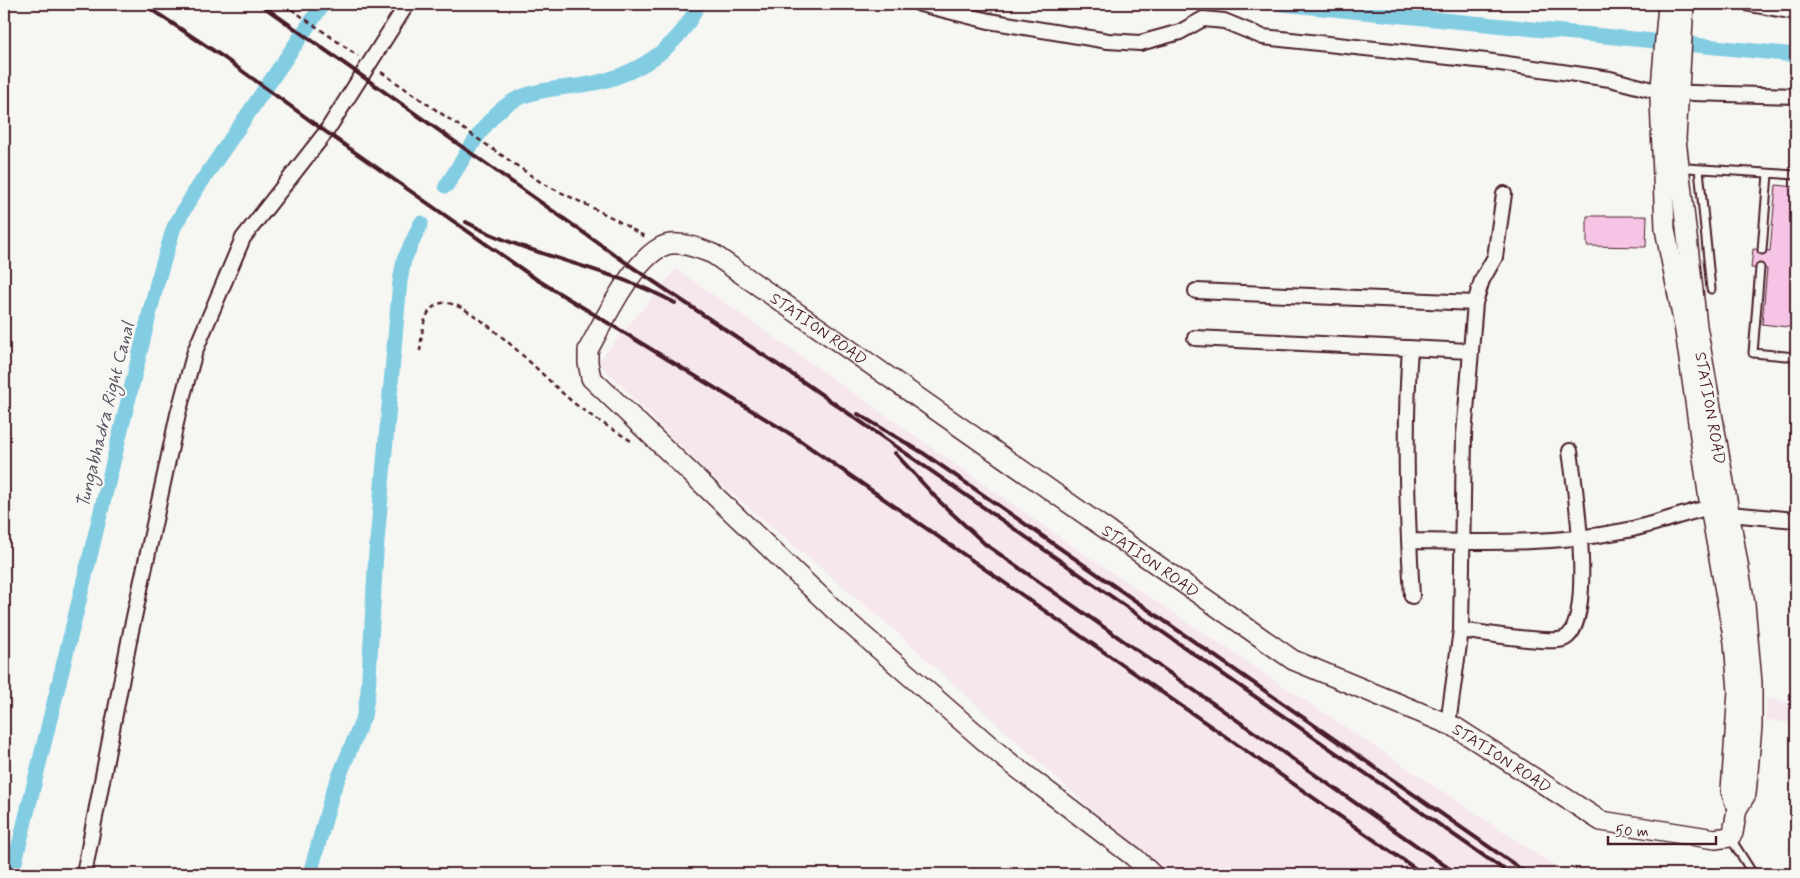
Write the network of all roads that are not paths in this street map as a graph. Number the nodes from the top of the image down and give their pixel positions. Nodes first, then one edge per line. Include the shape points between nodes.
1 (408, 4) edge
2 (920, 4) edge
3 (1750, 4) edge
4 (1676, 6) edge
5 (1796, 12) edge
6 (1669, 87) junction
7 (1796, 96) edge
8 (1699, 169) junction
9 (1679, 170) junction
10 (1768, 174) junction
11 (1796, 175) edge
12 (1504, 194) dead end
13 (1762, 250) dead end
14 (1760, 268) dead end
15 (1711, 289) dead end
16 (1196, 291) dead end
17 (1475, 303) junction
18 (1195, 338) dead end
19 (1410, 348) junction
20 (1470, 351) junction
21 (1796, 357) edge
22 (1570, 451) dead end
23 (1722, 508) junction
24 (1796, 520) edge
25 (1579, 538) junction
26 (1409, 541) junction
27 (1461, 541) junction
28 (1412, 596) dead end
29 (1461, 630) junction
30 (1448, 724) junction
31 (1730, 837) junction
32 (84, 874) edge
33 (1152, 874) edge
34 (1754, 874) edge

1 - 32 street via 326,132 243,238 195,352 178,414 131,631
2 - 6 street via 998,22 1108,41 1140,43 1180,32 1203,19 1224,21 1263,37 1486,61
3 - 5 street
4 - 6 street
6 - 7 street
6 - 9 street, STATION ROAD
6 - 23 street, STATION ROAD via 1665,229
8 - 9 lane
8 - 10 lane
8 - 15 lane
9 - 23 street, STATION ROAD
10 - 11 lane
10 - 13 lane
12 - 17 street via 1495,257 1482,280
14 - 21 lane via 1753,353
16 - 17 street
17 - 20 street
18 - 19 street
19 - 20 street
19 - 26 street via 1406,454
20 - 27 street
22 - 25 street
23 - 24 street
23 - 25 street
23 - 31 street, STATION ROAD via 1738,691 1731,791 1737,809
25 - 27 street
25 - 29 street via 1581,602 1569,635 1547,640
26 - 27 street
26 - 28 street
27 - 29 street
29 - 30 street
30 - 31 street, STATION ROAD via 1601,821 1715,839
30 - 33 street, STATION ROAD via 1293,660 713,254 676,244 661,247 635,269 588,350 591,378 841,616 1004,758
31 - 34 lane

